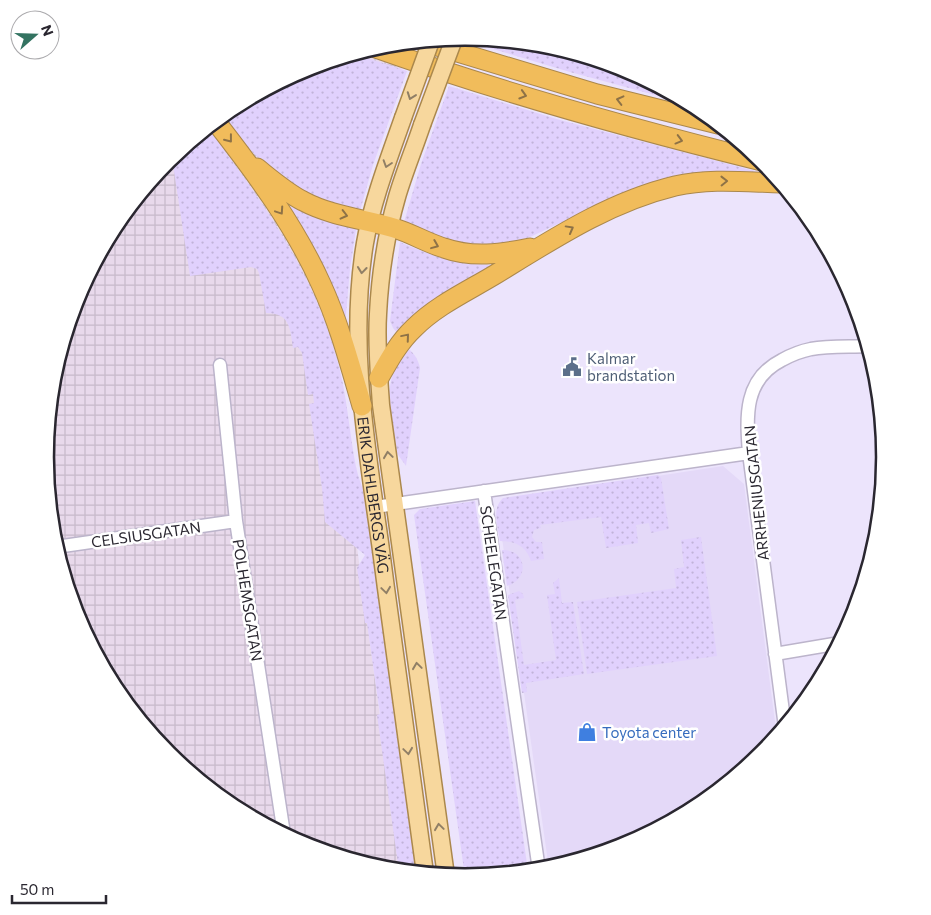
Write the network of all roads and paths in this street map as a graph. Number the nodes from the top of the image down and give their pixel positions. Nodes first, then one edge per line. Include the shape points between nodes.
1 (440, 47) edge
2 (451, 47) edge
3 (428, 48) edge
4 (391, 53) edge
5 (699, 119) edge
6 (220, 127) edge
7 (243, 156) junction
8 (745, 156) edge
9 (772, 183) edge
10 (371, 222) junction
11 (390, 227) junction
12 (539, 246) junction
13 (862, 346) edge
14 (220, 365) dead end
15 (379, 378) junction
16 (362, 406) junction
17 (749, 453) junction
18 (484, 491) junction
19 (395, 504) junction
20 (375, 506) junction
21 (236, 521) junction
22 (64, 545) edge
23 (831, 644) edge
24 (775, 654) junction
25 (784, 718) edge
26 (283, 825) edge
27 (538, 862) edge
28 (424, 866) edge
29 (445, 868) edge

5 -> 1 highway via 597,94
2 - 11 main road, ERIK DAHLBERGS VÄG, bridge via 397,197
3 -> 10 main road, ERIK DAHLBERGS VÄG, bridge via 386,168
4 -> 8 highway via 593,117
6 -> 7 highway
7 -> 10 highway via 303,201 323,210
7 -> 16 highway via 291,228 321,284
12 -> 9 highway via 614,207 676,186 722,180
10 - 11 highway
10 -> 16 main road, ERIK DAHLBERGS VÄG via 365,242 359,310
11 -> 12 highway via 459,253 497,254
11 - 15 main road, ERIK DAHLBERGS VÄG via 378,315
15 -> 12 highway via 403,340 427,316
13 - 17 street, ARRHENIUSGATAN via 811,349 775,363 762,375 749,402
14 - 21 street, POLHEMSGATAN
19 -> 15 main road, ERIK DAHLBERGS VÄG
16 - 20 main road, ERIK DAHLBERGS VÄG
17 - 18 street, SCHEELEGATAN
17 - 24 street, ARRHENIUSGATAN
18 - 19 street
18 - 27 street, SCHEELEGATAN
19 - 20 street
29 -> 19 main road, ERIK DAHLBERGS VÄG
20 -> 28 main road, ERIK DAHLBERGS VÄG
21 - 22 street, CELSIUSGATAN
21 - 26 street, POLHEMSGATAN
23 - 24 street
24 - 25 street, ARRHENIUSGATAN

